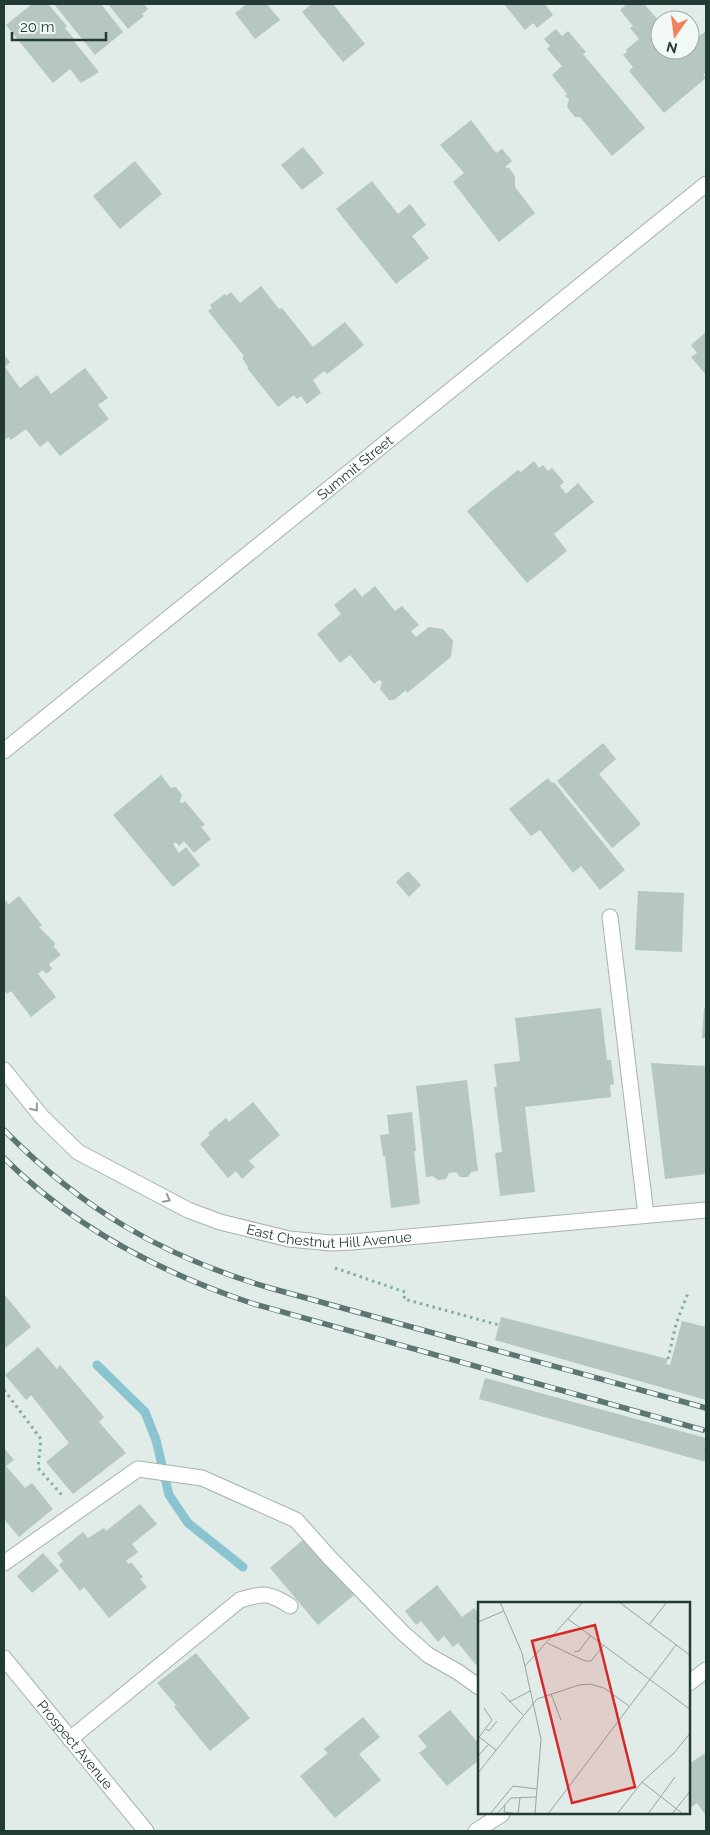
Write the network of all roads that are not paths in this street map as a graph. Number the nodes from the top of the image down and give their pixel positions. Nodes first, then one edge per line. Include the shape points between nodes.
1 (706, 184) edge
2 (4, 751) edge
3 (610, 917) dead end
4 (4, 1070) edge
5 (706, 1210) edge
6 (646, 1215) junction
7 (4, 1563) edge
8 (290, 1606) dead end
9 (4, 1658) edge
10 (706, 1670) edge
11 (690, 1682) edge
12 (478, 1686) edge
13 (70, 1739) junction
14 (500, 1815) edge
15 (146, 1831) edge
16 (476, 1831) edge

1 - 2 street, Summit Street
3 - 6 street
4 -> 6 street, East Chestnut Hill Avenue via 42,1117 78,1152 188,1210 220,1222 289,1238 352,1242
5 - 6 street, East Chestnut Hill Avenue
7 - 12 street via 138,1469 202,1478 296,1520 402,1632 428,1655
8 - 13 street via 274,1596 258,1594 240,1600
9 - 13 street, Prospect Avenue
10 - 11 street
13 - 15 street, Prospect Avenue
14 - 16 street

